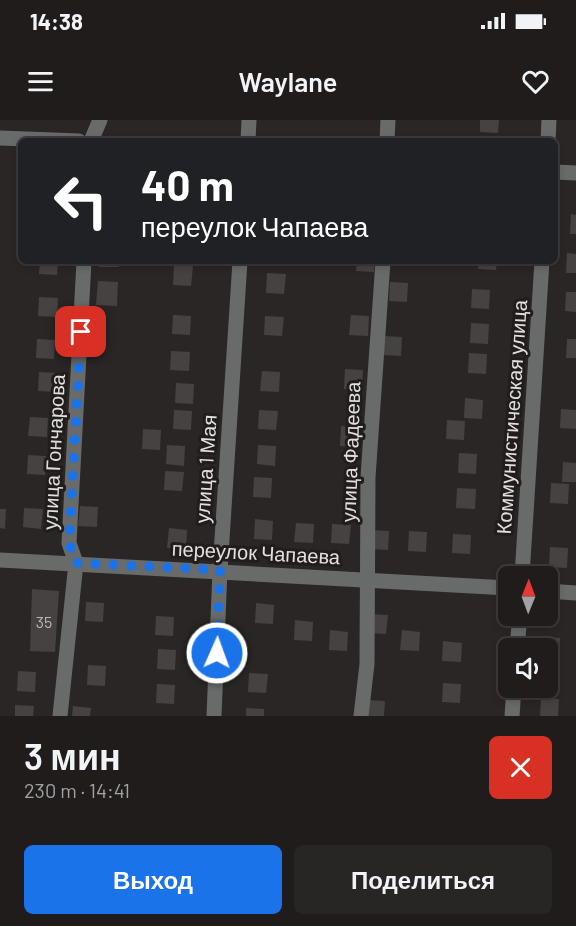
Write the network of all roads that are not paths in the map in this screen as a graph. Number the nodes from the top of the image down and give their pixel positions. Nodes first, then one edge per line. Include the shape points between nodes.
1 (100, 120) edge
2 (249, 120) edge
3 (388, 120) edge
4 (549, 120) edge
5 (0, 138) edge
6 (92, 138) edge
7 (248, 138) edge
8 (387, 138) edge
9 (548, 138) edge
10 (18, 139) edge
11 (558, 172) edge
12 (576, 173) edge
13 (84, 264) edge
14 (240, 264) edge
15 (383, 264) edge
16 (542, 264) edge
17 (0, 560) edge
18 (76, 563) junction
19 (523, 566) edge
20 (220, 570) junction
21 (369, 579) junction
22 (498, 587) edge
23 (558, 592) edge
24 (576, 593) edge
25 (513, 698) edge
26 (60, 716) edge
27 (214, 716) edge
28 (361, 716) edge
29 (512, 716) edge

1 - 6 street
2 - 7 street
3 - 8 street
4 - 9 street
5 - 10 street
11 - 12 street
13 - 18 street, улица Гончарова via 69,543
14 - 20 street, улица 1 Мая
15 - 21 street, улица Фадеева via 368,477
16 - 19 street, Коммунистическая улица
17 - 18 street, переулок Чапаева
18 - 20 street, переулок Чапаева
18 - 26 street, улица Гончарова
20 - 21 street, переулок Чапаева
20 - 27 street, улица 1 Мая
21 - 22 street, переулок Чапаева
21 - 28 street, улица Фадеева
23 - 24 street
25 - 29 street

